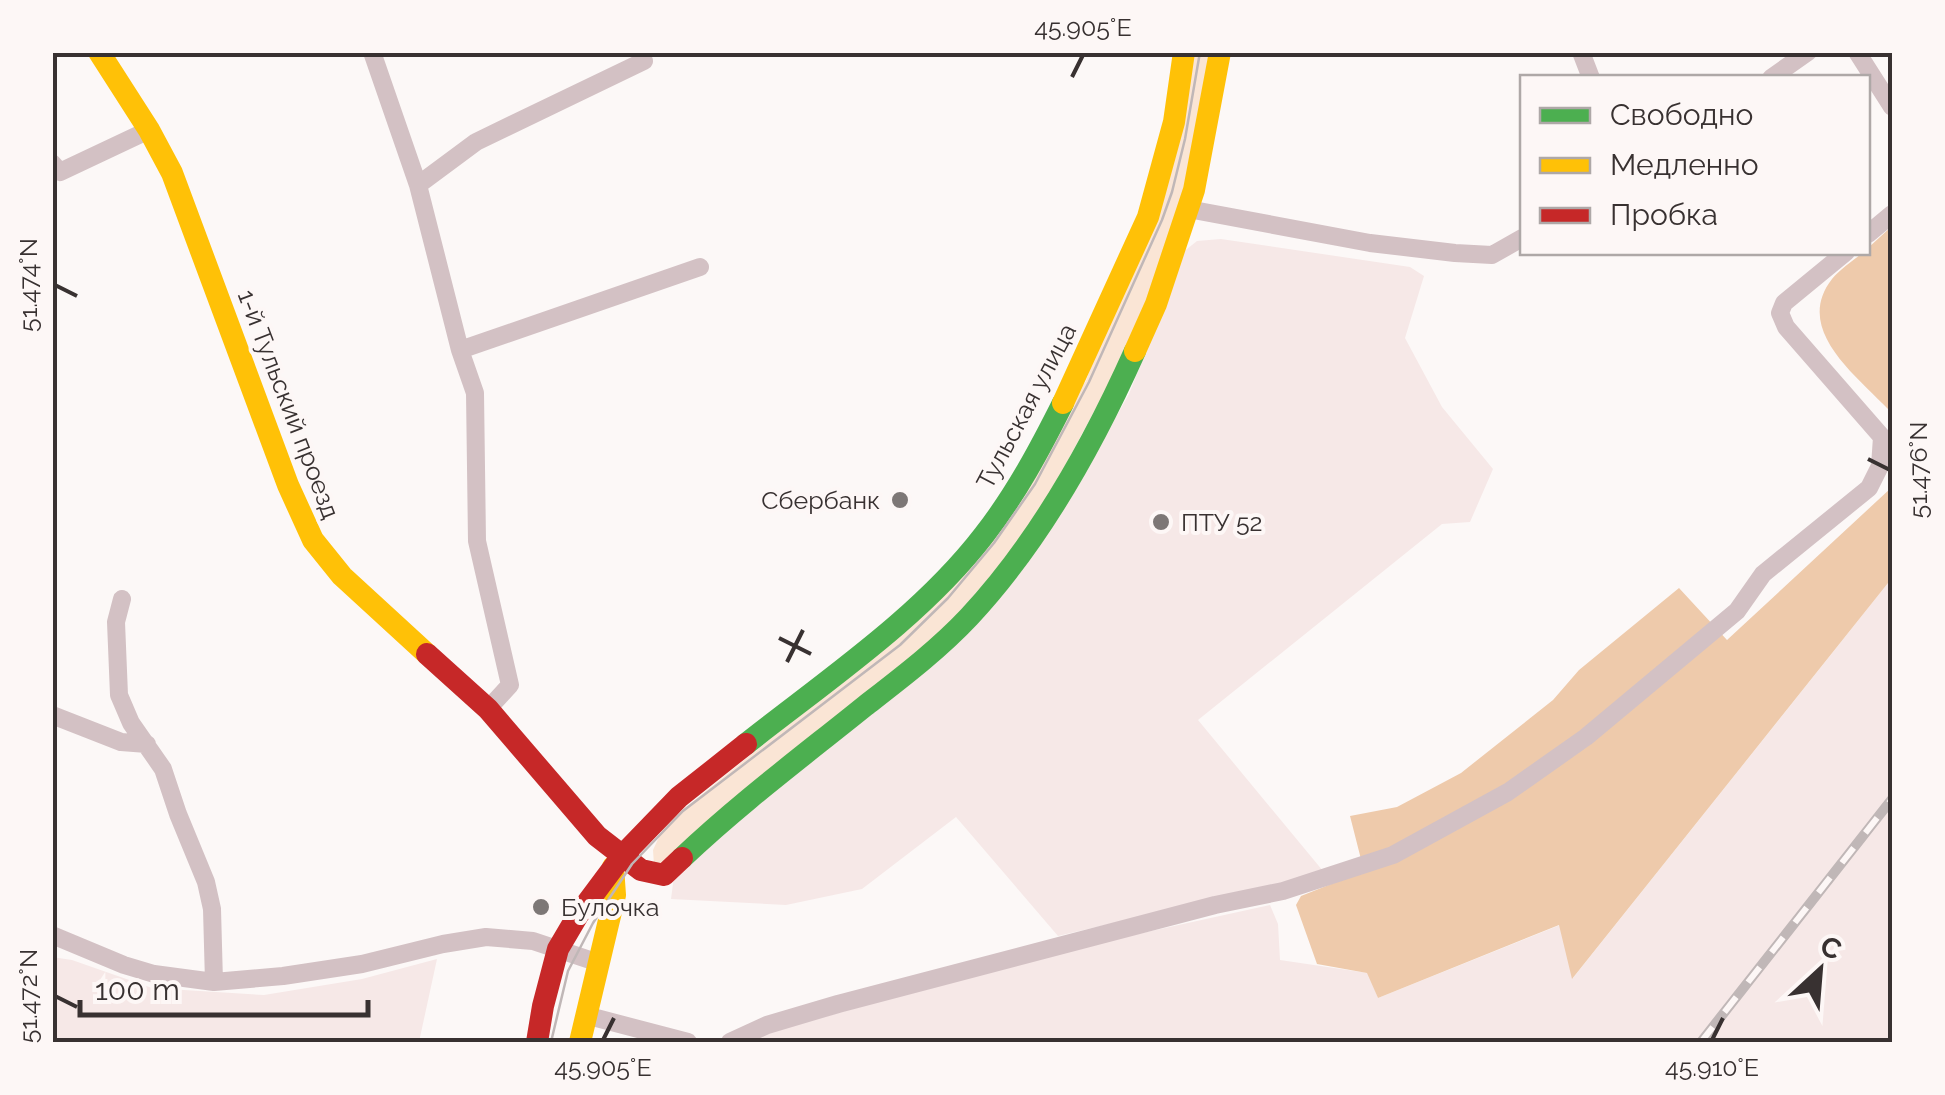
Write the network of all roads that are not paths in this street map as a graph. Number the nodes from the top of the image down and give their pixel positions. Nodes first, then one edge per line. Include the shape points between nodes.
1 (99, 52) edge
2 (372, 52) edge
3 (1184, 52) edge
4 (1220, 52) edge
5 (1808, 52) edge
6 (1857, 52) edge
7 (644, 61) dead end
8 (1775, 75) edge
9 (1892, 107) edge
10 (149, 130) junction
11 (52, 162) edge
12 (418, 185) junction
13 (1188, 209) junction
14 (1892, 214) edge
15 (1870, 232) edge
16 (1520, 239) edge
17 (1842, 255) edge
18 (700, 266) dead end
19 (460, 350) junction
20 (122, 599) dead end
21 (488, 709) junction
22 (52, 715) edge
23 (147, 744) junction
24 (617, 862) junction
25 (52, 935) edge
26 (558, 949) junction
27 (599, 963) junction
28 (214, 982) junction
29 (585, 1015) junction
30 (537, 1042) edge
31 (580, 1042) edge
32 (688, 1042) edge
33 (730, 1042) edge

1 - 10 street, 1-й Тульский проезд
2 - 12 street
3 - 24 street, Тульская улица via 1174,122 1148,217 1027,474 984,536 938,590 678,797
4 - 13 street
5 - 8 street
6 - 9 street
7 - 12 street via 476,142
10 - 11 street via 60,172
10 - 21 street, 1-й Тульский проезд via 172,173 312,540 342,576
12 - 19 street
13 - 16 street via 1370,243 1492,255
13 - 24 street via 1116,393 1056,501 970,617 722,819 664,875
14 - 15 street
17 - 33 street via 1780,313 1882,437 1870,488 1763,574 1737,612 1586,737 1508,792 1393,855 1283,891 838,1004
18 - 19 street
19 - 21 street via 475,393 477,541 510,685
20 - 23 street via 116,622 119,695
21 - 24 street, 1-й Тульский проезд
22 - 23 street via 121,742
23 - 28 street via 206,882
24 - 26 street, Тульская улица
24 - 27 street
25 - 28 street via 124,966
26 - 27 street
26 - 28 street via 486,938 362,964
26 - 30 street, Тульская улица
27 - 29 street
29 - 31 street
29 - 32 street

